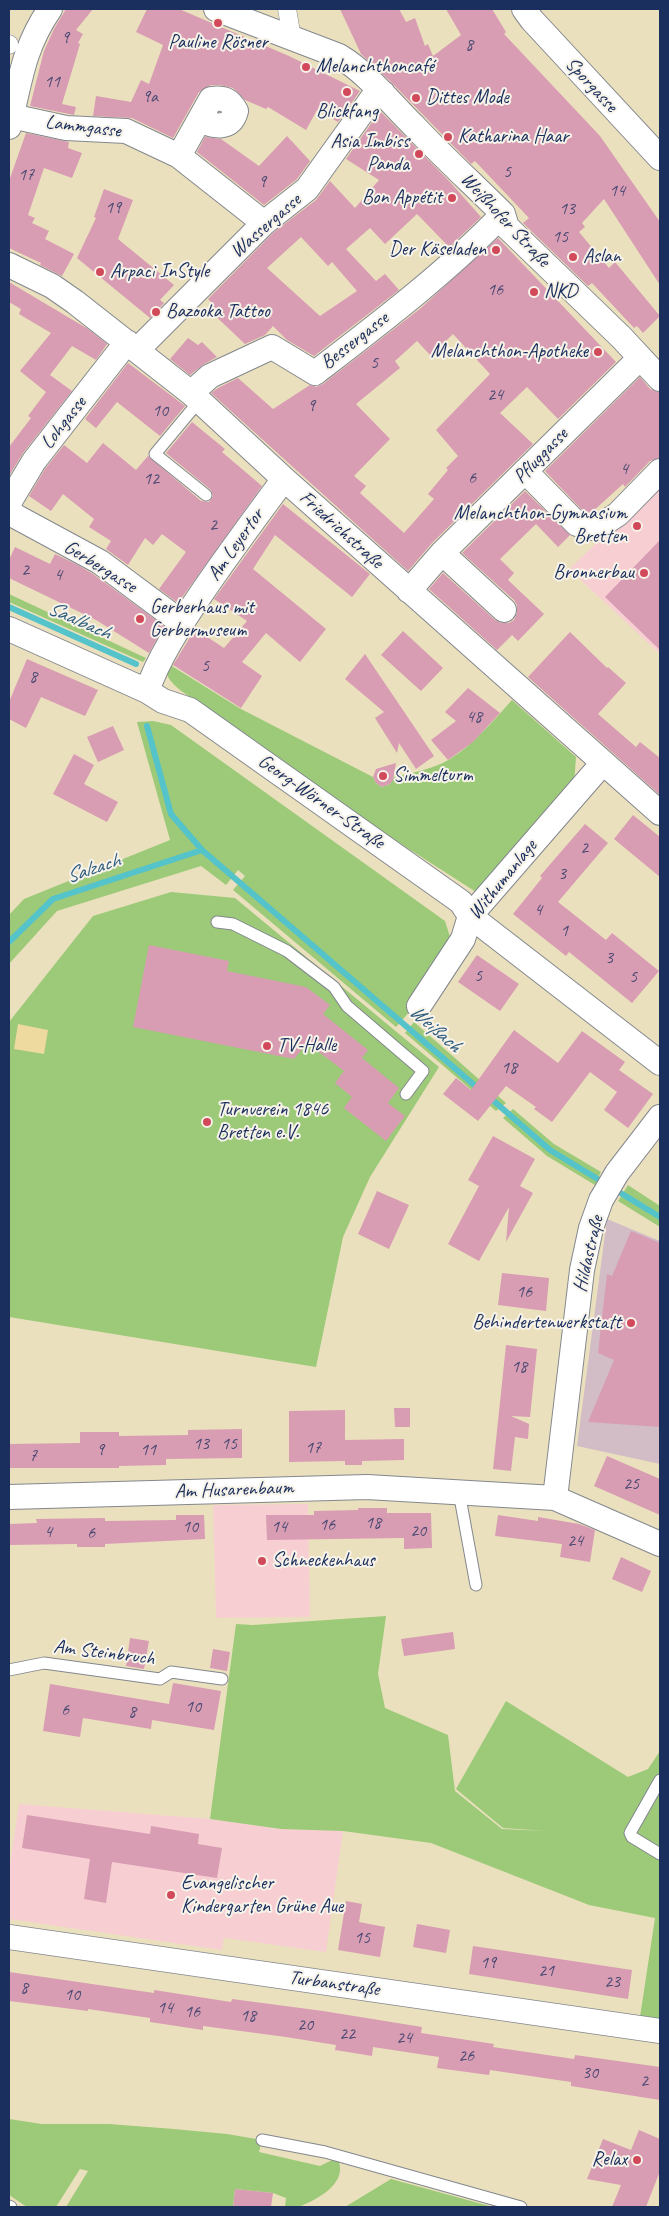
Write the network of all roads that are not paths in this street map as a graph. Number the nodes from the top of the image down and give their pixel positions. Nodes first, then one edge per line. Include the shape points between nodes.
1 (50, 9) edge
2 (287, 9) edge
3 (524, 9) edge
4 (226, 13) edge
5 (292, 38) junction
6 (383, 93) junction
7 (200, 120) dead end
8 (10, 121) edge
9 (179, 156) junction
10 (660, 158) edge
11 (503, 214) junction
12 (264, 223) junction
13 (9, 264) edge
14 (132, 346) junction
15 (652, 367) edge
16 (196, 397) junction
17 (531, 470) junction
18 (660, 471) edge
19 (284, 479) junction
20 (206, 495) dead end
21 (10, 515) edge
22 (442, 553) junction
23 (410, 591) junction
24 (504, 610) dead end
25 (182, 623) junction
26 (9, 629) edge
27 (155, 696) junction
28 (602, 764) junction
29 (660, 814) edge
30 (470, 916) junction
31 (217, 922) dead end
32 (418, 1006) dead end
33 (660, 1063) edge
34 (406, 1094) dead end
35 (660, 1117) edge
36 (458, 1492) junction
37 (9, 1497) edge
38 (555, 1498) junction
39 (660, 1544) edge
40 (476, 1585) dead end
41 (9, 1670) edge
42 (222, 1680) dead end
43 (659, 1786) edge
44 (660, 1854) edge
45 (9, 1937) edge
46 (660, 2031) edge
47 (262, 2140) dead end
48 (521, 2207) edge

1 - 8 street via 22,64
2 - 5 street
3 - 10 street, Sporgasse
4 - 5 street, Weißhofer Straße
5 - 6 street, Weißhofer Straße via 348,61
6 - 11 street, Weißhofer Straße
6 - 12 street, Wassergasse via 373,97 307,189
7 - 9 street
8 - 9 street, Lammgasse via 126,131
9 - 12 street, Lammgasse
11 - 15 street, Weißhofer Straße via 507,227
11 - 16 street, Bessergasse via 456,259 380,323 314,373 272,348 210,376
12 - 14 street, Wassergasse
13 - 14 street, Friedrichstraße via 52,286
14 - 16 street, Friedrichstraße
14 - 21 street, Lohgasse via 34,460 10,501
15 - 17 street, Pfluggasse via 560,441
16 - 19 street, Friedrichstraße
16 - 20 lane via 154,454
17 - 18 street via 577,524 591,528 618,514
17 - 22 street, Pfluggasse
19 - 23 street, Friedrichstraße
19 - 25 street, Am Leyertor
21 - 25 street, Gerbergasse via 100,562
22 - 23 street, Pfluggasse
22 - 24 street
23 - 28 street, Friedrichstraße
25 - 27 street, Am Leyertor via 163,654
26 - 27 street, Georg-Wörner-Straße
27 - 30 street, Georg-Wörner-Straße via 181,721 456,915
28 - 29 street, Friedrichstraße
28 - 30 street, Withumanlage
30 - 32 street, Withumanlage via 463,939
30 - 33 street, Georg-Wörner-Straße
31 - 34 lane via 233,924 287,951 334,987 347,1006 422,1071
35 - 38 street, Hildastraße via 617,1174 591,1228 582,1270
36 - 37 street, Am Husarenbaum via 367,1487
36 - 38 street, Am Husarenbaum
36 - 40 lane
38 - 39 street, Am Husarenbaum
41 - 42 lane, Am Steinbruch via 44,1664 160,1679 171,1672
43 - 44 lane via 630,1832 632,1837
45 - 46 street, Turbanstraße
47 - 48 lane via 325,2152

